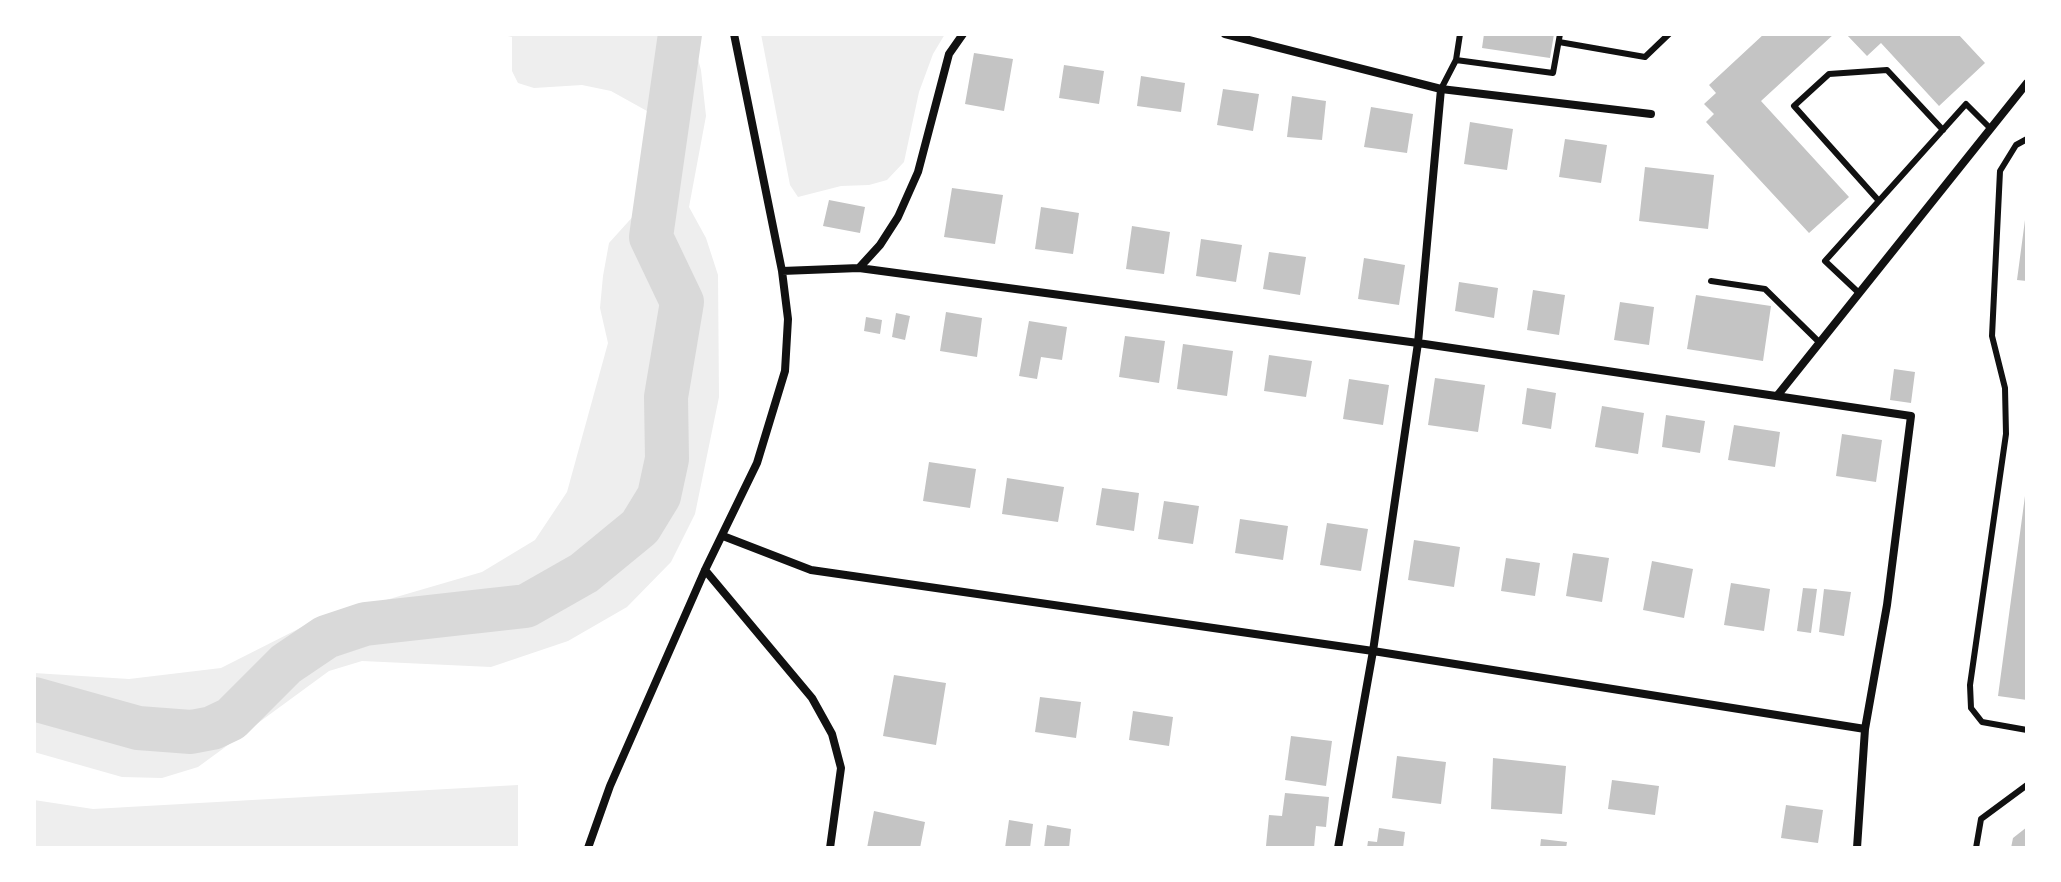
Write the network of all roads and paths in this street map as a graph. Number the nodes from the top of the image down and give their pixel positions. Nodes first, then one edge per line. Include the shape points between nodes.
1 (734, 34) edge
2 (963, 34) edge
3 (1225, 34) edge
4 (1460, 34) edge
5 (1669, 34) edge
6 (1560, 38) edge
7 (1456, 60) junction
8 (2027, 83) edge
9 (1441, 89) junction
10 (1651, 114) dead end
11 (1990, 128) junction
12 (1943, 130) junction
13 (2027, 139) edge
14 (1879, 201) junction
15 (859, 268) junction
16 (782, 271) junction
17 (1711, 281) dead end
18 (1859, 293) junction
19 (1819, 342) junction
20 (1418, 343) junction
21 (1777, 396) junction
22 (723, 536) junction
23 (705, 570) junction
24 (1373, 651) junction
25 (1865, 729) junction
26 (2027, 730) edge
27 (2027, 785) edge
28 (588, 848) edge
29 (830, 848) edge
30 (1338, 848) edge
31 (1857, 848) edge
32 (1976, 848) edge

1 - 16 street
2 - 15 street via 949,54 918,172 898,217
3 - 9 street
4 - 7 lane
5 - 6 lane via 1645,57
6 - 7 lane via 1553,73
7 - 9 lane
8 - 11 street
9 - 10 street
9 - 20 street
11 - 12 lane via 1966,104
11 - 18 street
12 - 14 lane
12 - 14 lane via 1887,70 1829,74 1794,106
13 - 26 lane via 2016,145 2000,171 1992,336 2005,388 2006,434 1970,685 1971,708 1982,722
14 - 18 lane via 1825,261
15 - 16 street
15 - 20 street
16 - 22 street via 788,319 785,371 757,463
17 - 19 lane via 1765,289
18 - 19 street
19 - 21 street
20 - 21 street
20 - 24 street
21 - 25 street via 1911,416
22 - 23 street
22 - 24 street via 811,570
23 - 28 street
23 - 29 street via 812,698 832,734 841,768
24 - 25 street
24 - 30 street
25 - 31 street
27 - 32 lane via 1981,819

